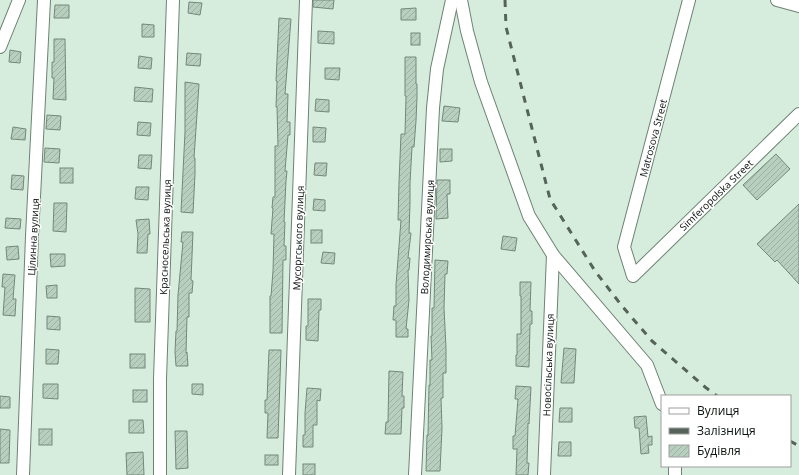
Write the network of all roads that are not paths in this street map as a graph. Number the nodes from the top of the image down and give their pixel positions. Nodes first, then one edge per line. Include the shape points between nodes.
1 (19, 0) edge
2 (44, 0) edge
3 (173, 0) edge
4 (306, 0) edge
5 (452, 0) edge
6 (461, 0) edge
7 (689, 0) edge
8 (778, 0) edge
9 (799, 6) edge
10 (0, 46) edge
11 (799, 114) edge
12 (553, 255) junction
13 (633, 276) joint
14 (661, 401) edge
15 (23, 475) edge
16 (160, 475) edge
17 (289, 475) edge
18 (415, 475) edge
19 (544, 475) edge

1 - 10 street
2 - 15 street, Цілинна вулиця
3 - 16 street, Красносельська вулиця via 160,380
4 - 17 street, Мусоргського вулиця
5 - 18 street, Володимирська вулиця via 438,68 433,108
6 - 12 street via 481,82 515,178 529,216
7 - 13 street, Matrosova Street via 624,247
8 - 9 street
11 - 13 street, Simferopolska Street
12 - 14 street via 647,365
12 - 19 street, Новосільська вулиця

